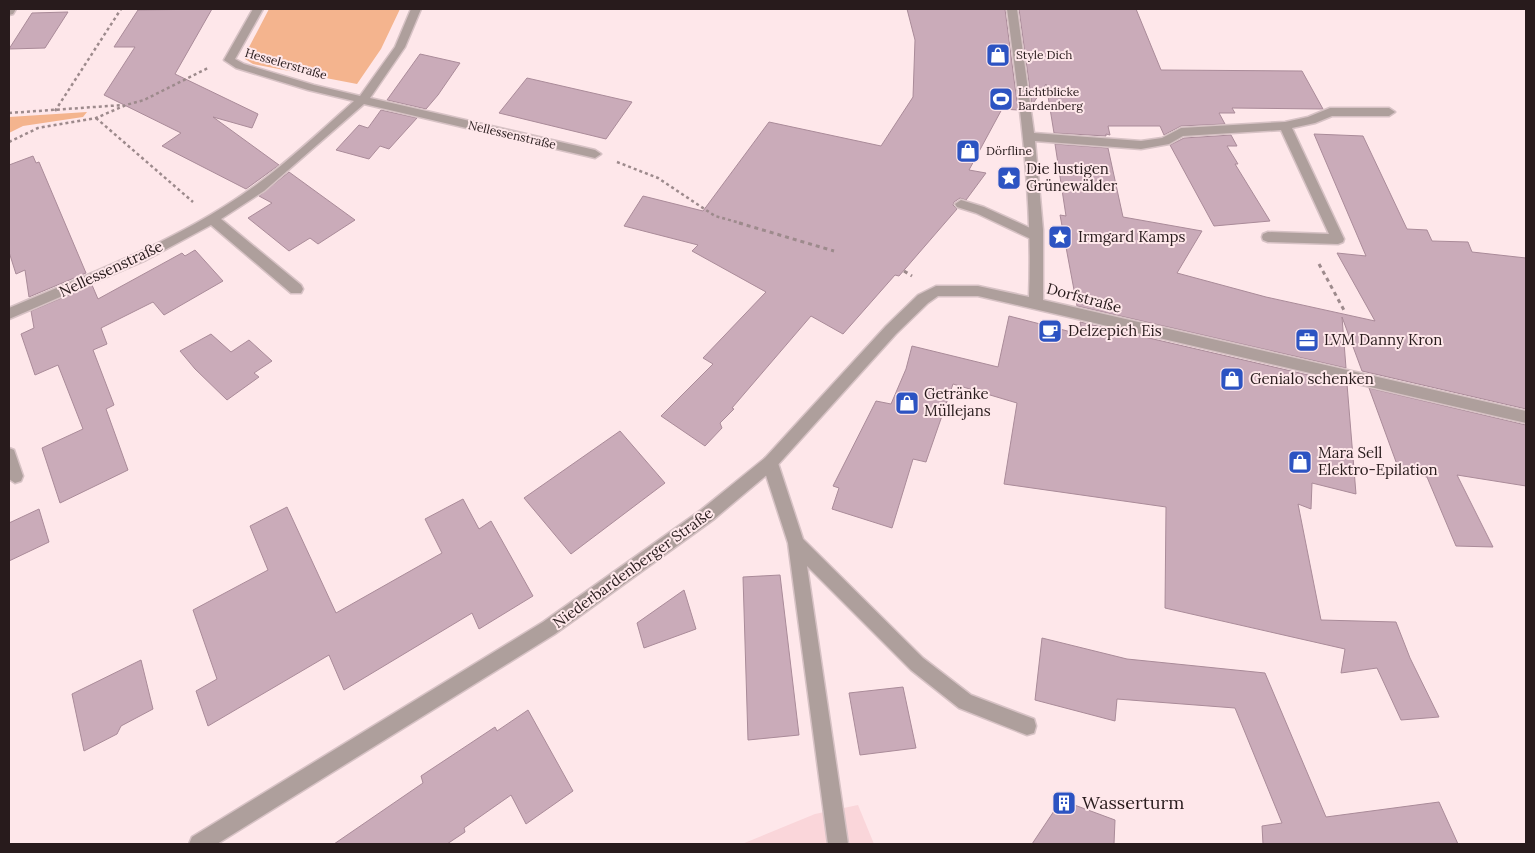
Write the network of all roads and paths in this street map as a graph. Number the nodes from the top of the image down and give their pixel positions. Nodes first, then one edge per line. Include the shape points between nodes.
1 (11, 9) edge
2 (121, 9) edge
3 (258, 9) edge
4 (416, 9) edge
5 (1012, 9) edge
6 (9, 12) edge
7 (229, 60) junction
8 (364, 98) junction
9 (126, 105) junction
10 (55, 110) junction
11 (1389, 112) dead end
12 (9, 113) edge
13 (96, 118) junction
14 (1285, 126) junction
15 (1030, 137) junction
16 (9, 142) edge
17 (595, 154) joint
18 (961, 204) dead end
19 (212, 219) junction
20 (1036, 236) junction
21 (1268, 237) dead end
22 (1306, 238) junction
23 (834, 250) dead end
24 (296, 289) dead end
25 (1036, 304) junction
26 (1345, 312) dead end
27 (9, 314) edge
28 (1526, 417) edge
29 (9, 455) edge
30 (770, 463) junction
31 (15, 476) dead end
32 (796, 543) junction
33 (1027, 726) dead end
34 (199, 844) edge
35 (838, 844) edge

1 - 6 street
2 - 10 path
3 - 7 street, Hesselerstraße
4 - 8 street, Nellessenstraße via 400,47
5 - 15 street, Dorfstraße
7 - 8 street, Hesselerstraße via 312,88
7 - 9 path via 144,100
8 - 17 street, Nellessenstraße
8 - 19 street, Nellessenstraße via 260,188
9 - 10 path
9 - 13 path
10 - 12 path
11 - 14 street via 1330,112
13 - 16 path via 38,128
13 - 19 path
14 - 15 street via 1181,132 1165,141 1141,146
14 - 22 street via 1338,239
15 - 20 street, Dorfstraße
17 - 23 path via 658,178 715,216
18 - 20 street
19 - 24 street
19 - 27 street, Nellessenstraße via 141,257
20 - 25 street, Dorfstraße
21 - 22 street
22 - 26 path
25 - 28 street, Dorfstraße
25 - 30 street, Niederbardenberger Straße via 978,291 936,291 891,330
29 - 31 street
30 - 32 street
30 - 34 street, Niederbardenberger Straße via 707,515 549,628
32 - 33 street via 917,664 965,702
32 - 35 street

